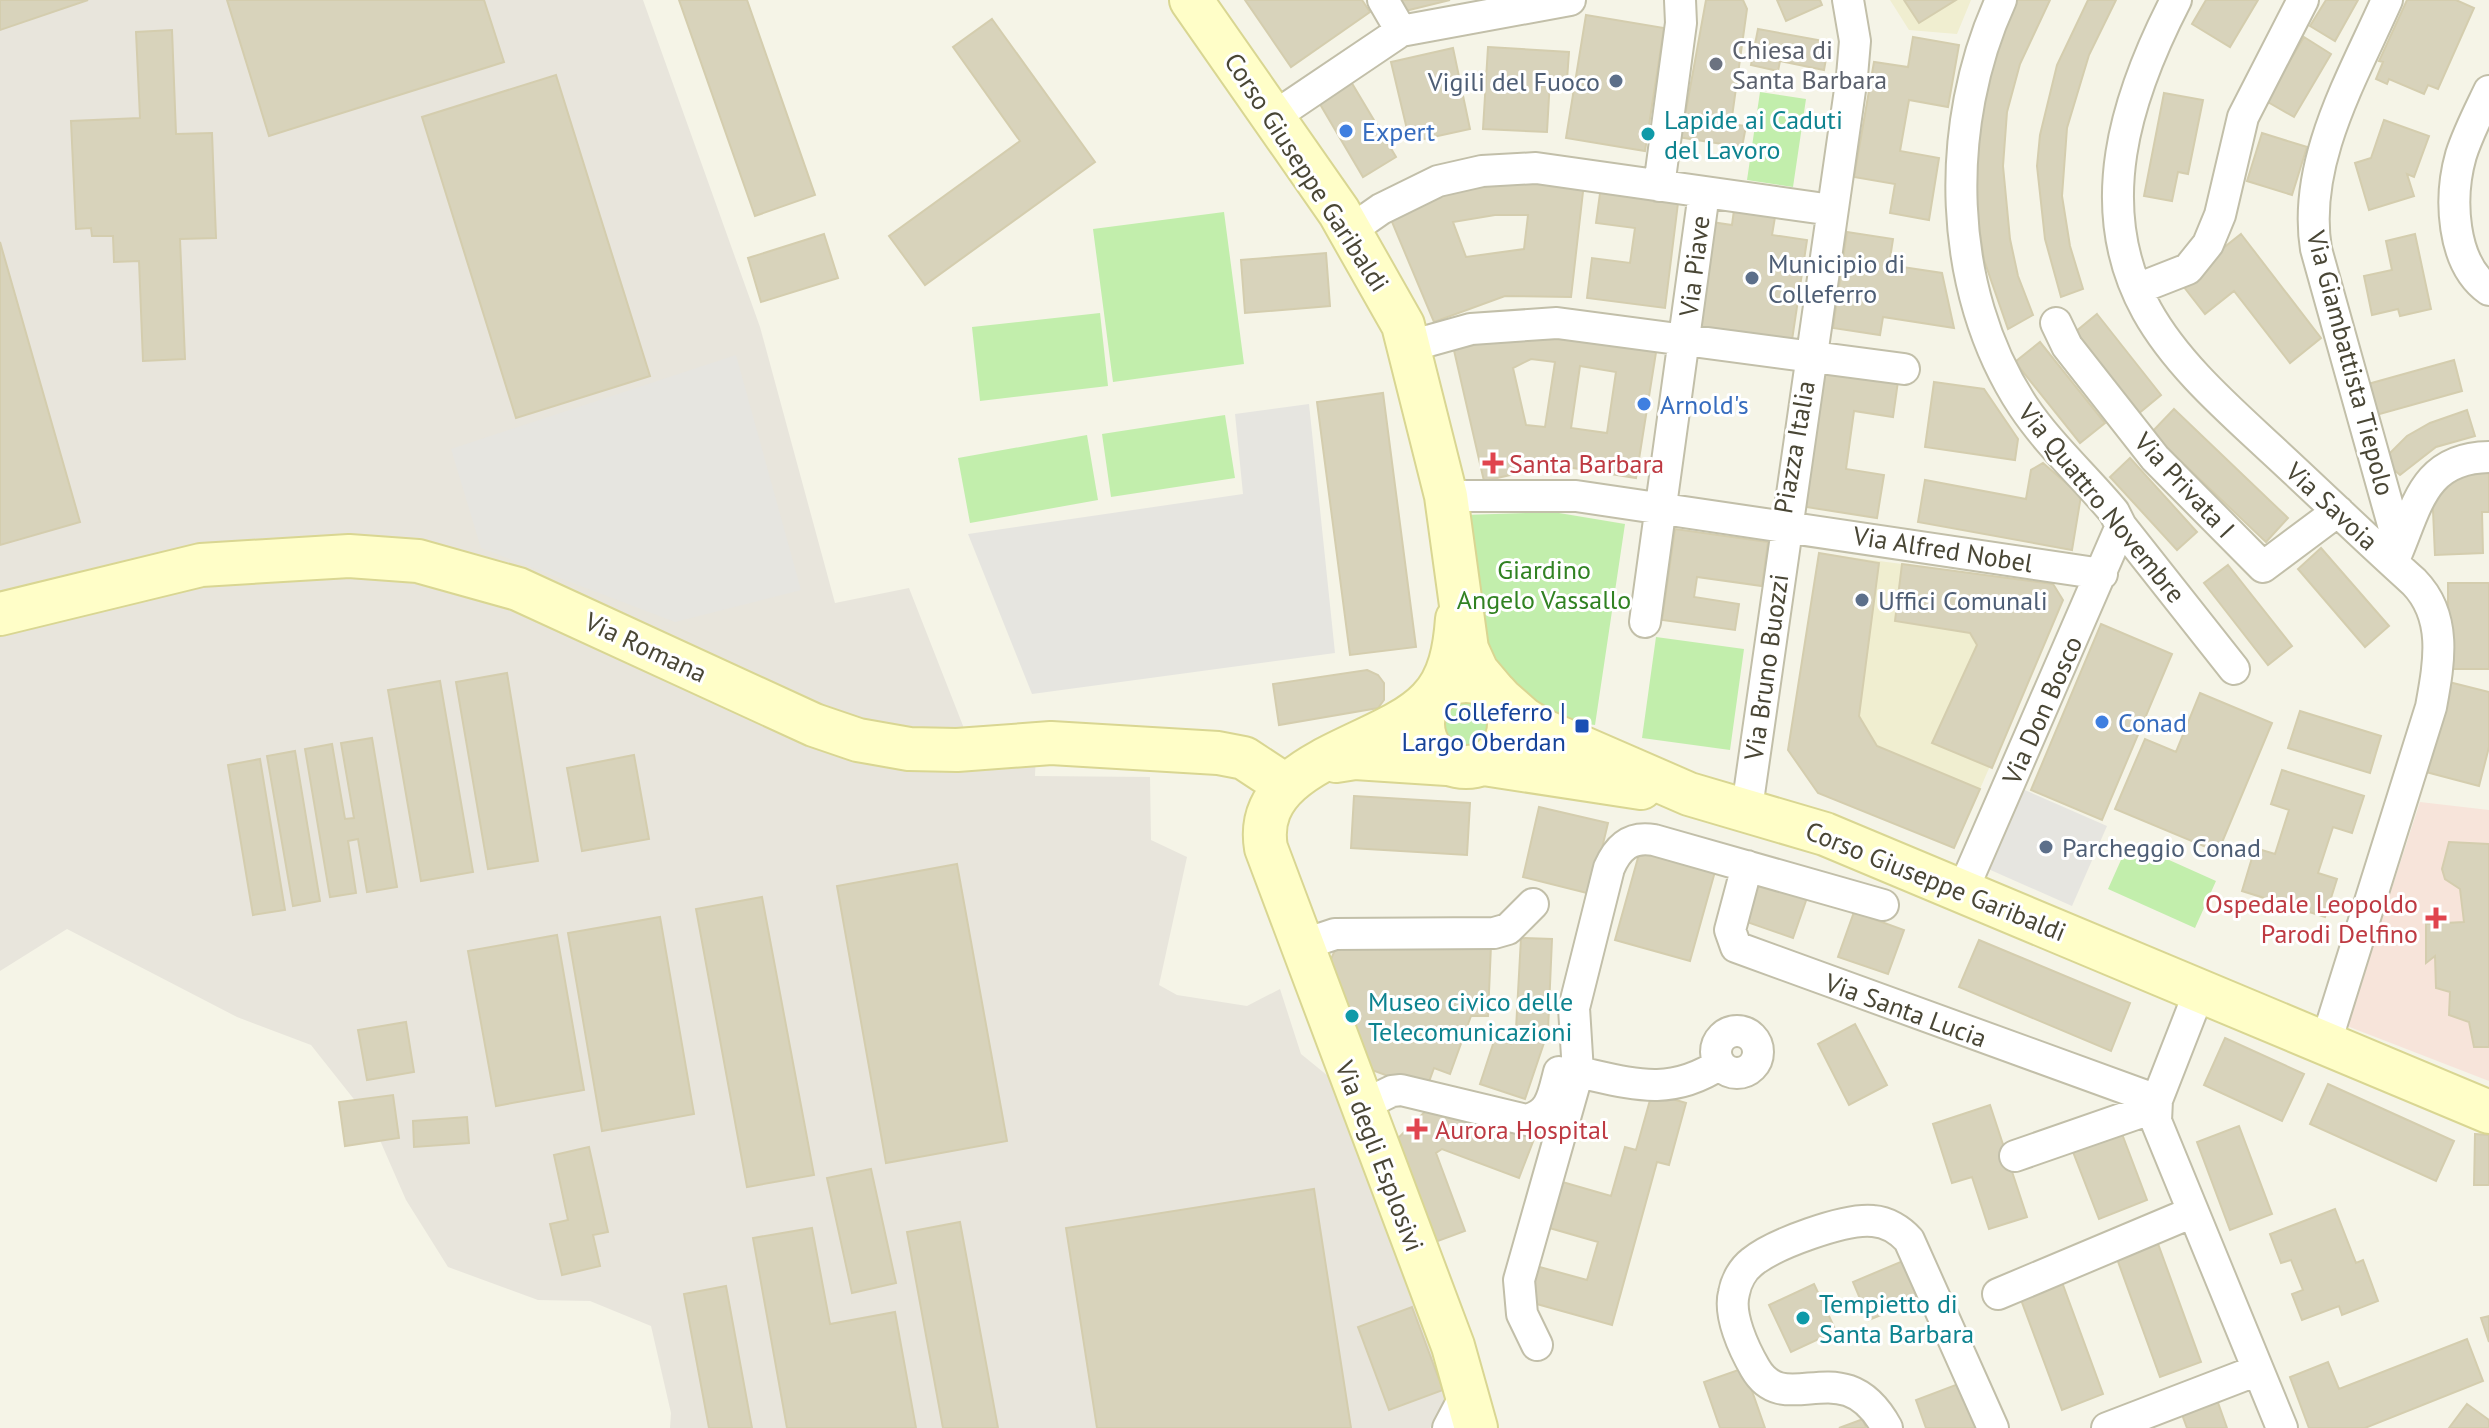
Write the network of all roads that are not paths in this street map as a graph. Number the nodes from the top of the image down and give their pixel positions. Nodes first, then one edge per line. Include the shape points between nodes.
1 (1191, 0) edge
2 (1383, 0) edge
3 (1570, 0) edge
4 (1680, 0) edge
5 (1848, 0) edge
6 (2001, 0) edge
7 (2176, 0) edge
8 (2303, 0) edge
9 (2387, 0) edge
10 (1401, 31) junction
11 (2489, 91) edge
12 (1275, 116) junction
13 (1659, 186) junction
14 (1704, 193) junction
15 (1832, 210) junction
16 (1351, 230) junction
17 (2137, 289) junction
18 (2489, 290) edge
19 (2056, 323) dead end
20 (1685, 339) junction
21 (1410, 346) junction
22 (1810, 355) junction
23 (1904, 369) dead end
24 (2489, 457) edge
25 (1446, 496) junction
26 (1662, 508) junction
27 (2338, 511) junction
28 (1785, 525) junction
29 (2121, 526) junction
30 (2396, 554) junction
31 (2102, 574) junction
32 (1459, 586) junction
33 (0, 614) edge
34 (1645, 622) dead end
35 (2234, 669) dead end
36 (1499, 697) junction
37 (1431, 698) junction
38 (1466, 764) junction
39 (1300, 775) junction
40 (1689, 794) junction
41 (1747, 808) junction
42 (1747, 866) junction
43 (1962, 892) junction
44 (1533, 904) dead end
45 (1883, 905) dead end
46 (1303, 955) junction
47 (2200, 990) junction
48 (1574, 1008) junction
49 (2326, 1042) junction
50 (1720, 1064) dead end
51 (1578, 1072) junction
52 (2156, 1104) junction
53 (1361, 1106) junction
54 (2489, 1112) edge
55 (2015, 1156) dead end
56 (2193, 1212) junction
57 (1998, 1294) dead end
58 (1537, 1345) dead end
59 (2258, 1370) junction
60 (1472, 1410) edge
61 (1448, 1428) edge
62 (1887, 1428) edge
63 (1993, 1428) edge
64 (2107, 1428) edge
65 (2282, 1428) edge

1 - 12 main road, Corso Giuseppe Garibaldi
2 - 10 street
3 - 10 street
4 - 13 street
5 - 15 street via 1854,55
6 - 29 street, Via Quattro Novembre via 1974,75 1962,154 1963,216 1975,293 2022,405
7 - 17 street, Via Savoia via 2143,68 2118,169 2120,229
8 - 17 street via 2243,117 2208,244 2188,269
9 - 30 street, Via Giambattista Tiepolo via 2328,139 2313,227
10 - 12 street
11 - 18 street via 2462,153 2456,206 2466,261
12 - 16 main road, Corso Giuseppe Garibaldi
13 - 14 street
13 - 16 street via 1536,168 1459,174 1409,194
14 - 15 street
14 - 20 street, Via Piave
15 - 22 street
16 - 21 main road, Corso Giuseppe Garibaldi
17 - 27 street, Via Savoia via 2187,365
19 - 27 street, Via Privata I via 2067,346 2155,458 2263,567
20 - 21 street, Piazza Italia via 1530,323 1457,331
20 - 22 street, Piazza Italia
20 - 26 street
21 - 25 main road, Corso Giuseppe Garibaldi
22 - 23 street
22 - 28 street, Piazza Italia
24 - 30 street via 2454,462 2436,473 2423,490
25 - 26 street via 1559,495
25 - 32 main road, Corso Giuseppe Garibaldi
26 - 28 street, Piazza Italia
26 - 34 street
27 - 30 street, Via Savoia
28 - 31 street, Via Alfred Nobel
28 - 41 street, Via Bruno Buozzi
29 - 31 street, Via Don Bosco
29 - 35 street, Via Quattro Novembre
30 - 49 street, Via Savoia via 2434,609 2438,664 2416,760
31 - 43 street, Via Don Bosco
32 - 36 main road, Corso Giuseppe Garibaldi via 1469,657
32 - 37 main road, Corso Giuseppe Garibaldi via 1454,648
33 - 39 main road, Via Romana via 201,565 349,556 418,561 518,589 814,725 858,740 933,750 1051,743 1218,753
36 - 37 main road via 1465,681 1452,683
36 - 38 main road via 1507,710 1502,748
36 - 40 main road, Corso Giuseppe Garibaldi via 1542,730
37 - 38 main road via 1425,710 1429,747
37 - 39 main road via 1393,727
38 - 39 main road via 1355,758
38 - 40 main road
39 - 46 main road, Via degli Esplosivi via 1268,814 1264,840
40 - 41 main road, Corso Giuseppe Garibaldi
41 - 43 main road, Corso Giuseppe Garibaldi via 1825,834
42 - 45 street
42 - 48 street via 1644,838 1629,842 1609,868
42 - 52 street, Via Santa Lucia via 1731,924 1736,947
43 - 47 main road, Corso Giuseppe Garibaldi
44 - 46 street via 1508,929 1494,933 1335,934 1317,940
46 - 53 main road, Via degli Esplosivi
47 - 49 main road, Corso Giuseppe Garibaldi
47 - 52 street
48 - 51 street
48 - 53 street via 1553,1095 1541,1116 1518,1119 1401,1090
49 - 54 main road, Corso Giuseppe Garibaldi
50 - 51 street via 1695,1080 1666,1086
51 - 58 street via 1519,1280 1522,1314
52 - 55 street
52 - 56 street via 2157,1127
53 - 60 main road, Via degli Esplosivi
56 - 57 street
56 - 59 street
59 - 64 street
59 - 65 street
60 - 61 street
62 - 63 street via 1866,1400 1841,1387 1789,1391 1773,1387 1761,1376 1733,1304 1738,1281 1751,1262 1846,1223 1872,1220 1903,1233

